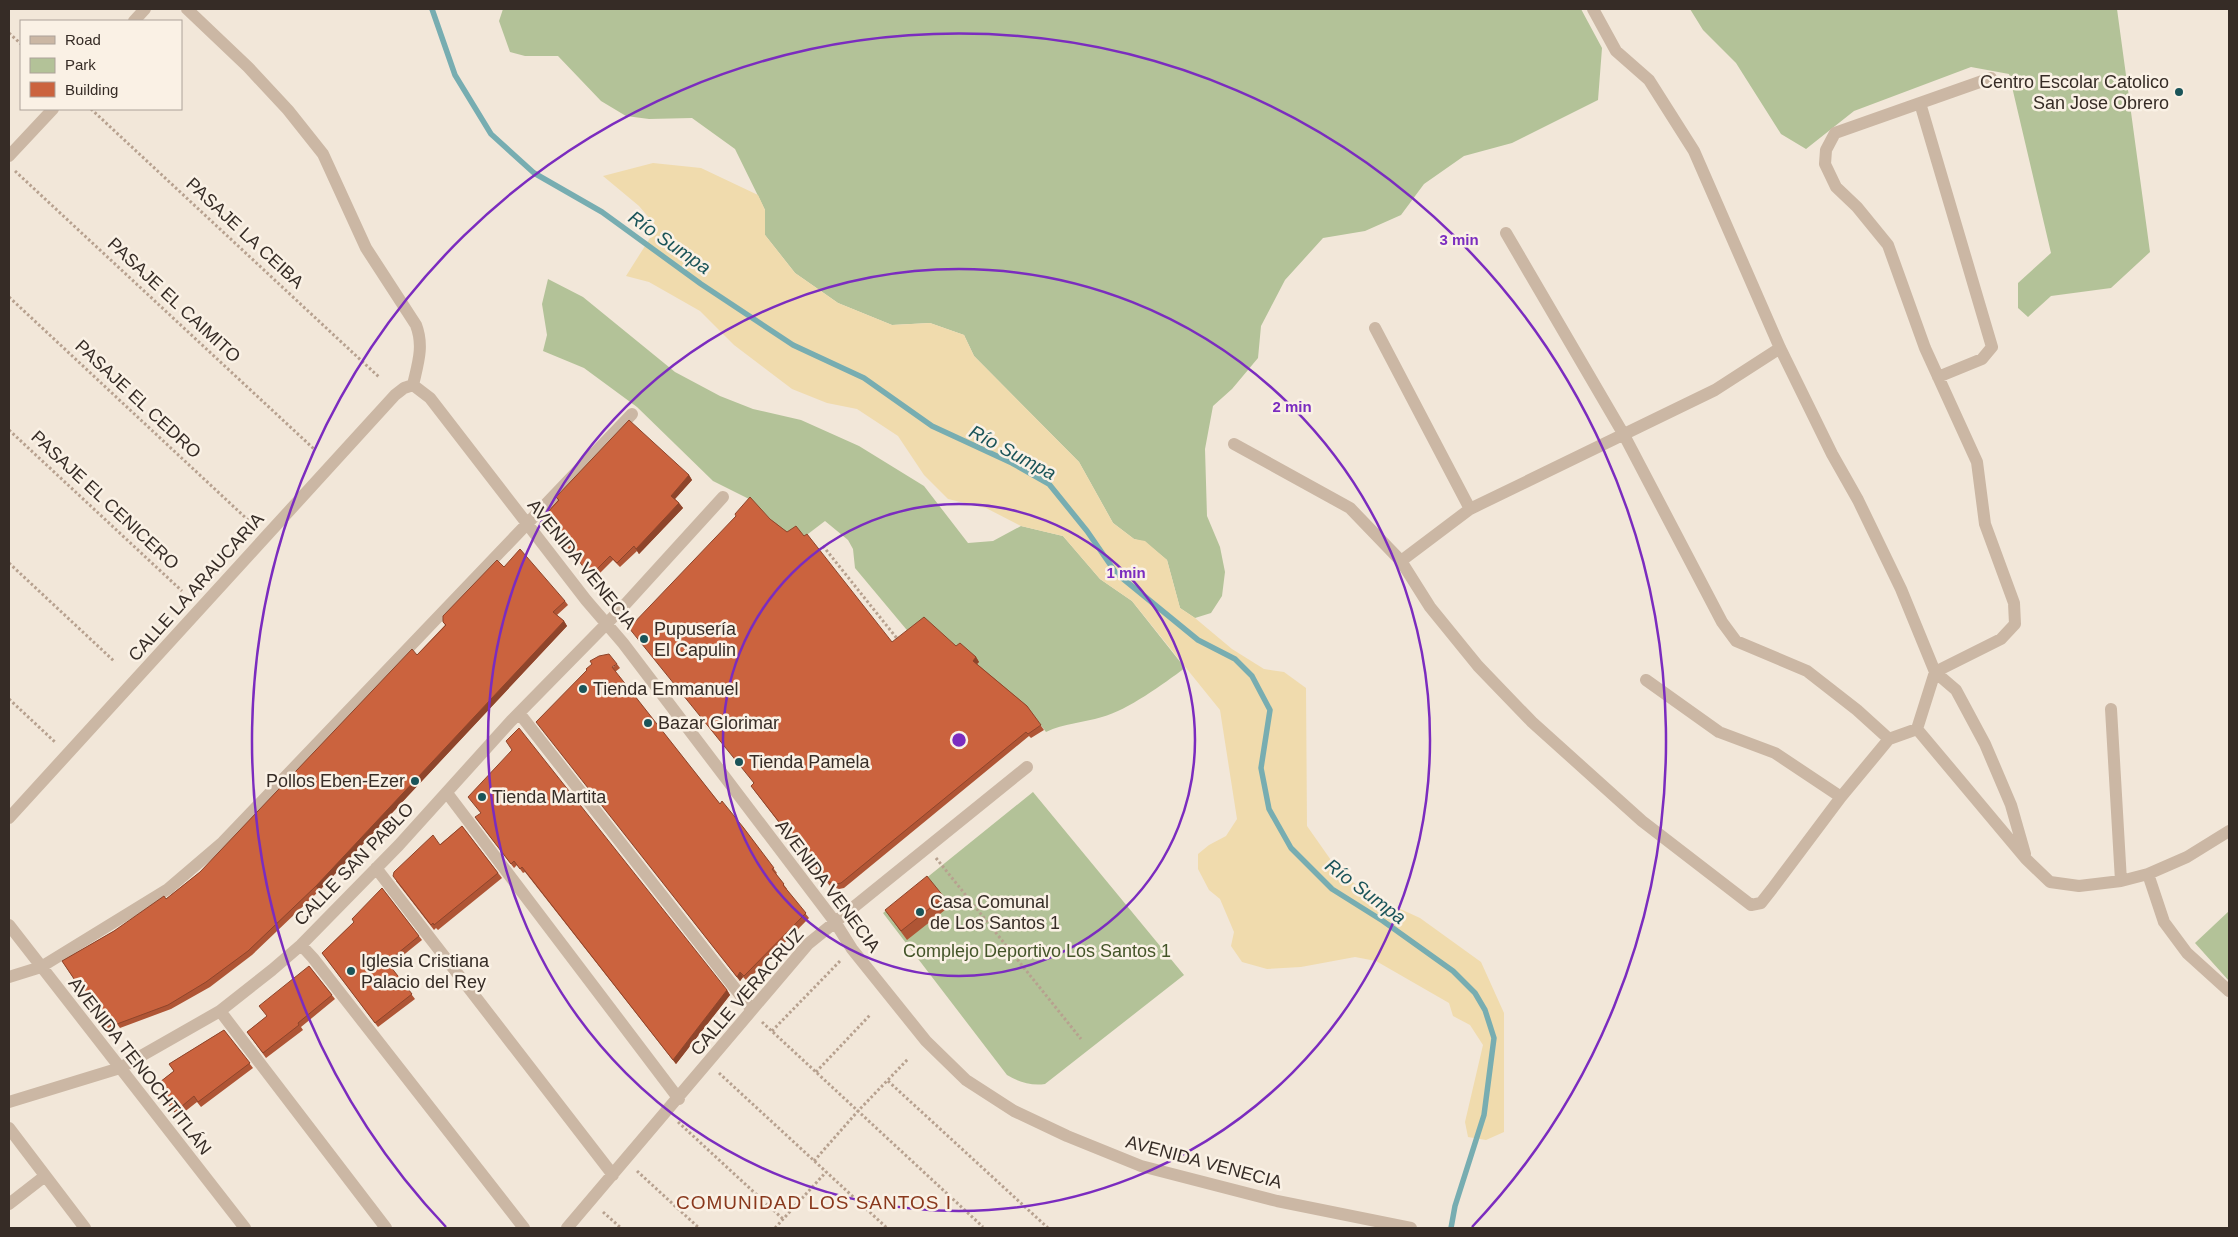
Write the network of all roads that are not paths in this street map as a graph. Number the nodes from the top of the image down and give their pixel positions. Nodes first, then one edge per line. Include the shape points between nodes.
1 (145, 9) edge
2 (187, 9) edge
3 (1592, 9) edge
4 (135, 20) edge
5 (1991, 78) dead end
6 (1920, 103) junction
7 (52, 110) edge
8 (9, 156) edge
9 (1506, 233) dead end
10 (1375, 328) dead end
11 (1780, 348) junction
12 (1938, 377) junction
13 (413, 385) junction
14 (632, 414) dead end
15 (1624, 435) junction
16 (1234, 444) dead end
17 (723, 497) dead end
18 (1470, 509) junction
19 (527, 523) junction
20 (1401, 561) junction
21 (607, 624) junction
22 (1935, 672) junction
23 (1646, 680) dead end
24 (2111, 709) dead end
25 (519, 713) junction
26 (1917, 729) junction
27 (1889, 739) junction
28 (1027, 767) dead end
29 (447, 793) junction
30 (1841, 797) junction
31 (9, 818) edge
32 (2229, 830) edge
33 (2026, 859) junction
34 (376, 868) junction
35 (2148, 874) junction
36 (2121, 881) junction
37 (835, 922) junction
38 (9, 925) edge
39 (301, 945) junction
40 (40, 967) junction
41 (9, 977) edge
42 (2229, 991) edge
43 (752, 1010) junction
44 (220, 1011) junction
45 (120, 1068) junction
46 (679, 1099) junction
47 (9, 1102) edge
48 (9, 1128) edge
49 (613, 1175) junction
50 (45, 1176) junction
51 (9, 1204) edge
52 (85, 1228) edge
53 (245, 1228) edge
54 (386, 1228) edge
55 (524, 1228) edge
56 (567, 1228) edge
57 (1409, 1228) edge

1 - 4 street
2 - 13 street via 248,67 323,154 366,248 416,325 421,339
3 - 11 street via 1616,51 1649,80 1694,151
5 - 6 street
6 - 12 street via 1992,347 1982,360
6 - 12 street via 1835,133 1826,150 1825,164 1836,186 1888,245
7 - 8 street
9 - 15 street
10 - 18 street
11 - 15 street via 1715,390
11 - 22 street via 1901,588
12 - 22 street via 1977,462 1985,524 2014,603 2015,624 2001,639
13 - 19 street, AVENIDA VENECIA via 430,398
13 - 31 street, CALLE LA ARAUCARIA via 395,395
14 - 19 street
15 - 18 street
15 - 27 street via 1696,575 1736,641 1807,672 1858,710
16 - 20 street via 1350,508
17 - 21 street, CALLE SAN PABLO
18 - 20 street
19 - 21 street, AVENIDA VENECIA
19 - 40 street via 223,842 168,889
20 - 30 street via 1430,607 1478,666 1532,722 1642,821 1751,905 1761,903
21 - 25 street, CALLE SAN PABLO
21 - 37 street, AVENIDA VENECIA
22 - 26 street
22 - 33 street via 1956,690 1985,744 2011,805
23 - 30 street via 1719,732 1775,753
24 - 36 street
25 - 29 street, CALLE SAN PABLO
25 - 43 street
26 - 27 street
26 - 33 street
27 - 30 street
28 - 37 street, CALLE VERACRUZ
29 - 34 street, CALLE SAN PABLO
29 - 46 street
32 - 35 street via 2187,857
33 - 36 street via 2050,882 2079,886
34 - 39 street, CALLE SAN PABLO
34 - 49 street
35 - 36 street
35 - 42 street via 2164,922 2187,953
37 - 43 street, CALLE VERACRUZ via 808,944
37 - 57 street, AVENIDA VENECIA via 852,949 926,1041 966,1080 1014,1111 1141,1166 1268,1199
38 - 40 street, AVENIDA TENOCHTITLÁN
39 - 44 street, CALLE SAN PABLO
39 - 55 street
40 - 41 street
40 - 45 street, AVENIDA TENOCHTITLÁN
43 - 46 street, CALLE VERACRUZ
44 - 45 street, CALLE SAN PABLO
44 - 54 street
45 - 47 street, CALLE SAN PABLO
45 - 53 street, AVENIDA TENOCHTITLÁN
46 - 49 street, CALLE VERACRUZ
48 - 50 street
49 - 56 street, CALLE VERACRUZ
50 - 51 street
50 - 52 street

